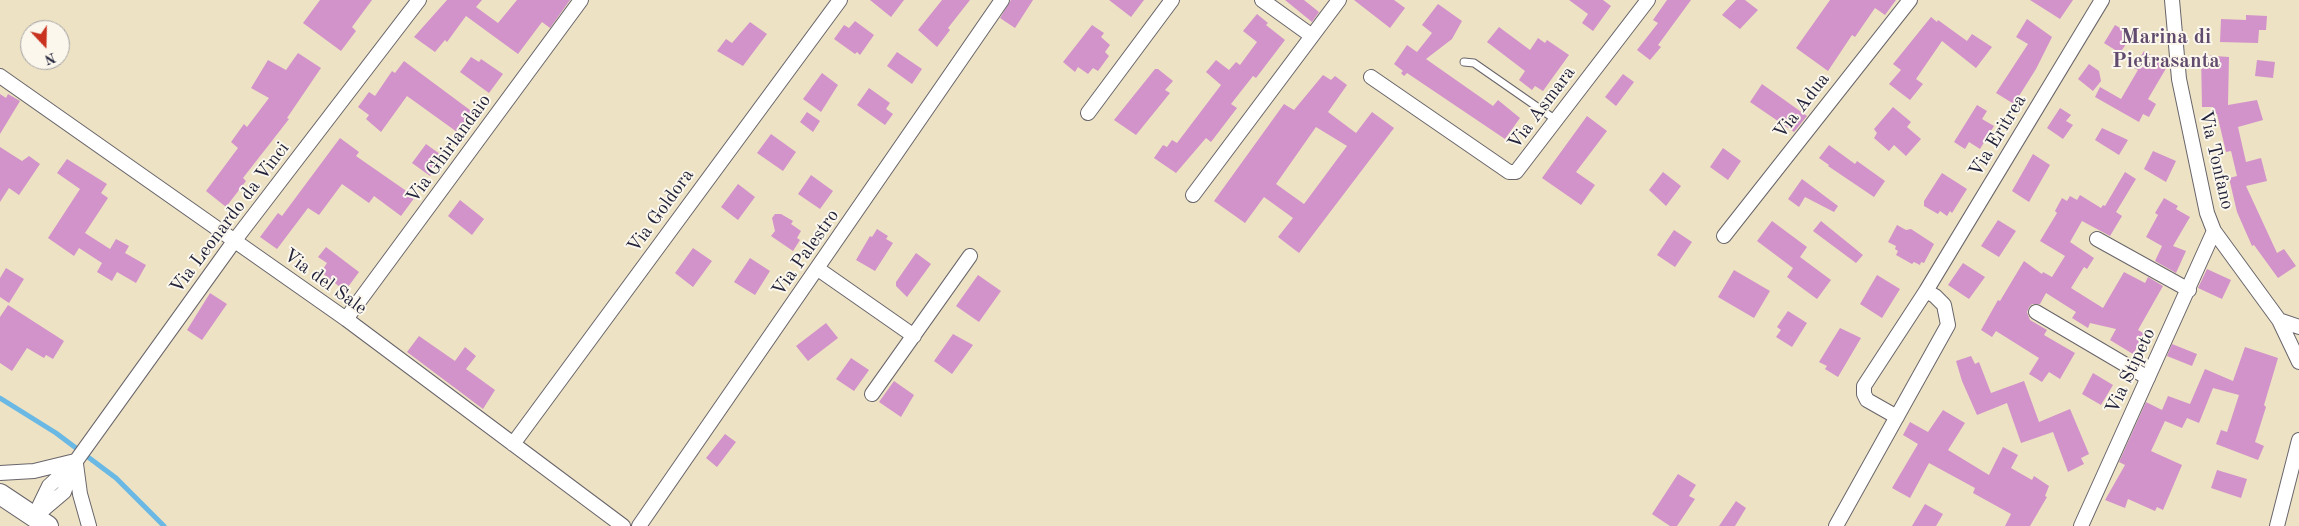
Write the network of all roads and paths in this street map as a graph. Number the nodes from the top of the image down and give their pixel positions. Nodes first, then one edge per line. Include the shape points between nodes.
1 (419, 0) edge
2 (582, 0) edge
3 (840, 0) edge
4 (1002, 0) edge
5 (1172, 0) edge
6 (1262, 0) edge
7 (1339, 0) edge
8 (1910, 0) edge
9 (2102, 0) edge
10 (2172, 0) edge
11 (1645, 1) edge
12 (1312, 36) junction
13 (1464, 62) dead end
14 (0, 76) edge
15 (1371, 77) dead end
16 (1088, 113) dead end
17 (1556, 120) junction
18 (1193, 195) dead end
19 (2214, 231) junction
20 (1724, 236) dead end
21 (2097, 239) dead end
22 (235, 240) junction
23 (970, 256) dead end
24 (818, 269) junction
25 (2189, 290) junction
26 (1926, 291) junction
27 (2036, 312) dead end
28 (346, 320) junction
29 (2280, 320) junction
30 (2299, 327) edge
31 (914, 336) junction
32 (2299, 362) edge
33 (2148, 378) junction
34 (872, 394) dead end
35 (1897, 417) junction
36 (2299, 440) edge
37 (513, 444) junction
38 (76, 461) junction
39 (0, 473) edge
40 (0, 494) edge
41 (41, 522) edge
42 (89, 526) edge
43 (623, 526) edge
44 (639, 526) edge
45 (1836, 526) edge
46 (2081, 526) edge
47 (2277, 526) edge

1 - 22 street, Via Leonardo da Vinci
2 - 28 street, Via Ghirlandaio
3 - 37 street, Via Goldora
4 - 24 street, Via Palestro
5 - 16 street
6 - 12 street
7 - 12 street
8 - 20 street, Via Adua
9 - 26 street, Via Eritrea
10 - 19 street, Via Tonfano via 2179,79 2206,213
11 - 17 street, Via Asmara
12 - 18 street
13 - 17 lane via 1474,63
14 - 22 street, Via del Sale
15 - 17 street, Via Asmara via 1509,172 1516,172 1522,166
19 - 25 street, Via Stipeto
19 - 29 street, Via Tonfano
21 - 25 street
22 - 28 street, Via del Sale
22 - 38 street, Via Leonardo da Vinci
23 - 31 street
24 - 31 street
24 - 44 street, Via Palestro
25 - 33 street, Via Stipeto
26 - 35 street via 1944,305 1948,324
26 - 35 street, Via Eritrea via 1864,386 1867,400
27 - 33 street
28 - 37 street, Via del Sale
29 - 30 street
29 - 32 street, Via Tonfano
31 - 34 street
33 - 46 street, Via Stipeto
35 - 45 street
36 - 47 street
37 - 43 street, Via del Sale
38 - 39 street via 34,471
38 - 41 street, Via Leonardo da Vinci via 64,492
38 - 42 street via 80,494
40 - 41 main road

